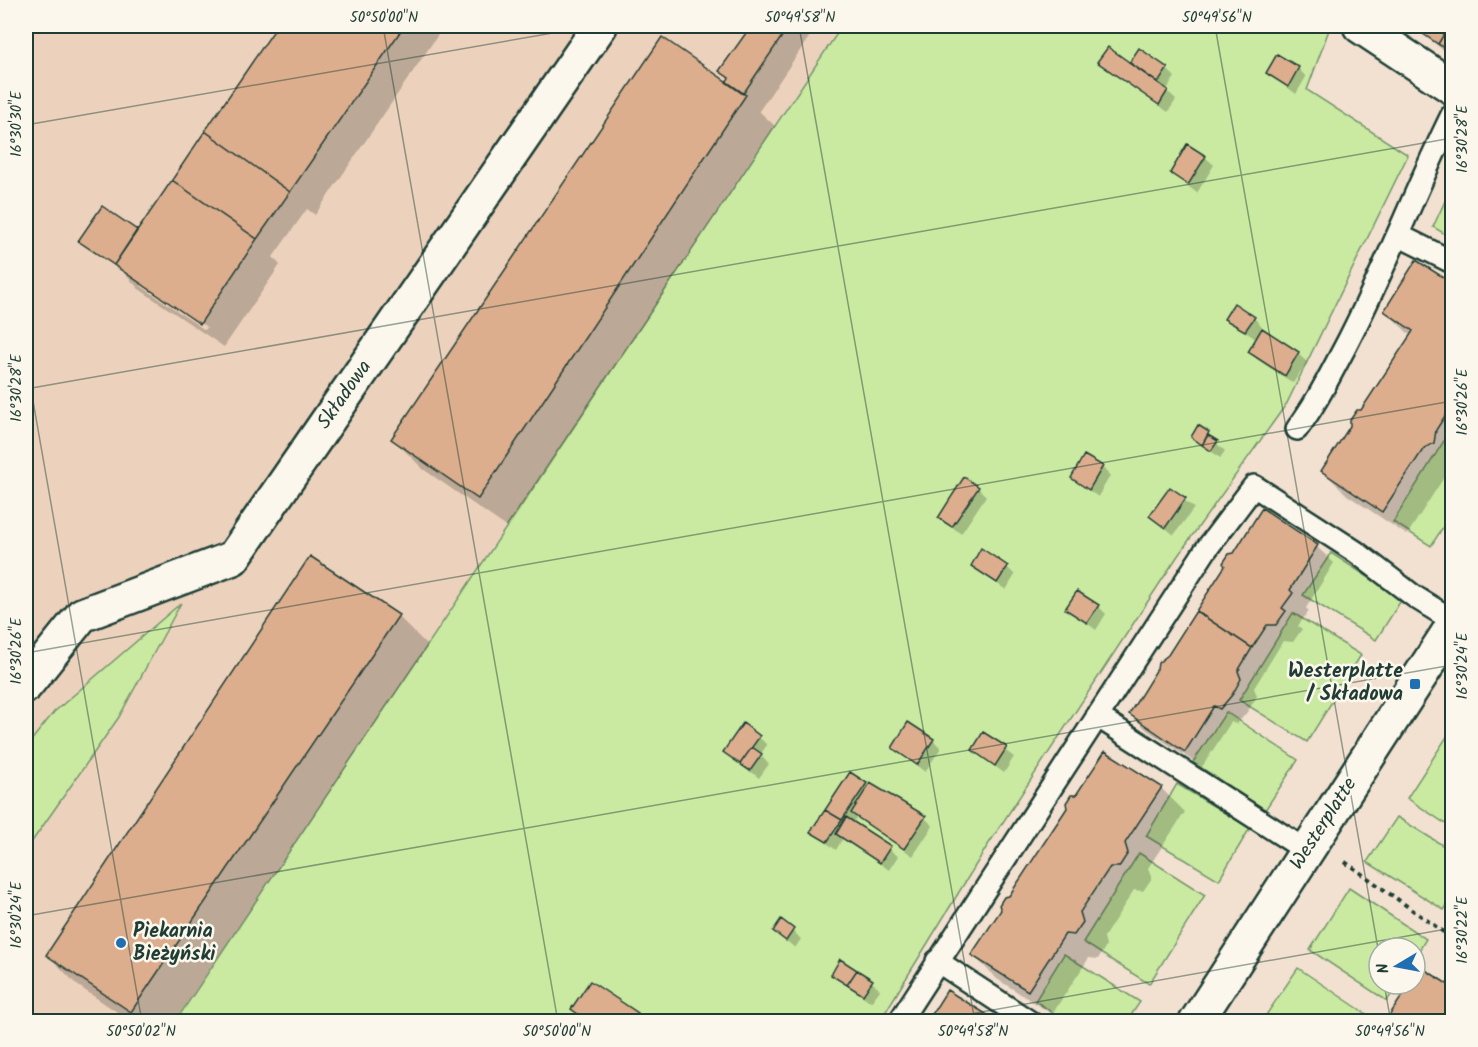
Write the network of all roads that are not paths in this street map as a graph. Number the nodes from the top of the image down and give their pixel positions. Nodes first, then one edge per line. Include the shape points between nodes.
1 (600, 26) edge
2 (1360, 26) edge
3 (1452, 87) edge
4 (1452, 115) edge
5 (1398, 235) junction
6 (1452, 262) edge
7 (1297, 429) dead end
8 (1452, 620) edge
9 (1452, 627) edge
10 (26, 685) edge
11 (1097, 716) junction
12 (1311, 845) junction
13 (937, 961) junction
14 (899, 1022) edge
15 (1030, 1022) edge
16 (1196, 1022) edge

1 - 10 street, Składowa via 233,558 82,615
2 - 3 street
4 - 5 lane
5 - 6 lane
5 - 7 lane via 1370,301 1314,407
8 - 11 lane via 1254,486 1205,551
9 - 12 street, Westerplatte
11 - 12 lane
11 - 13 lane
12 - 16 street, Westerplatte
13 - 14 lane
13 - 15 lane

